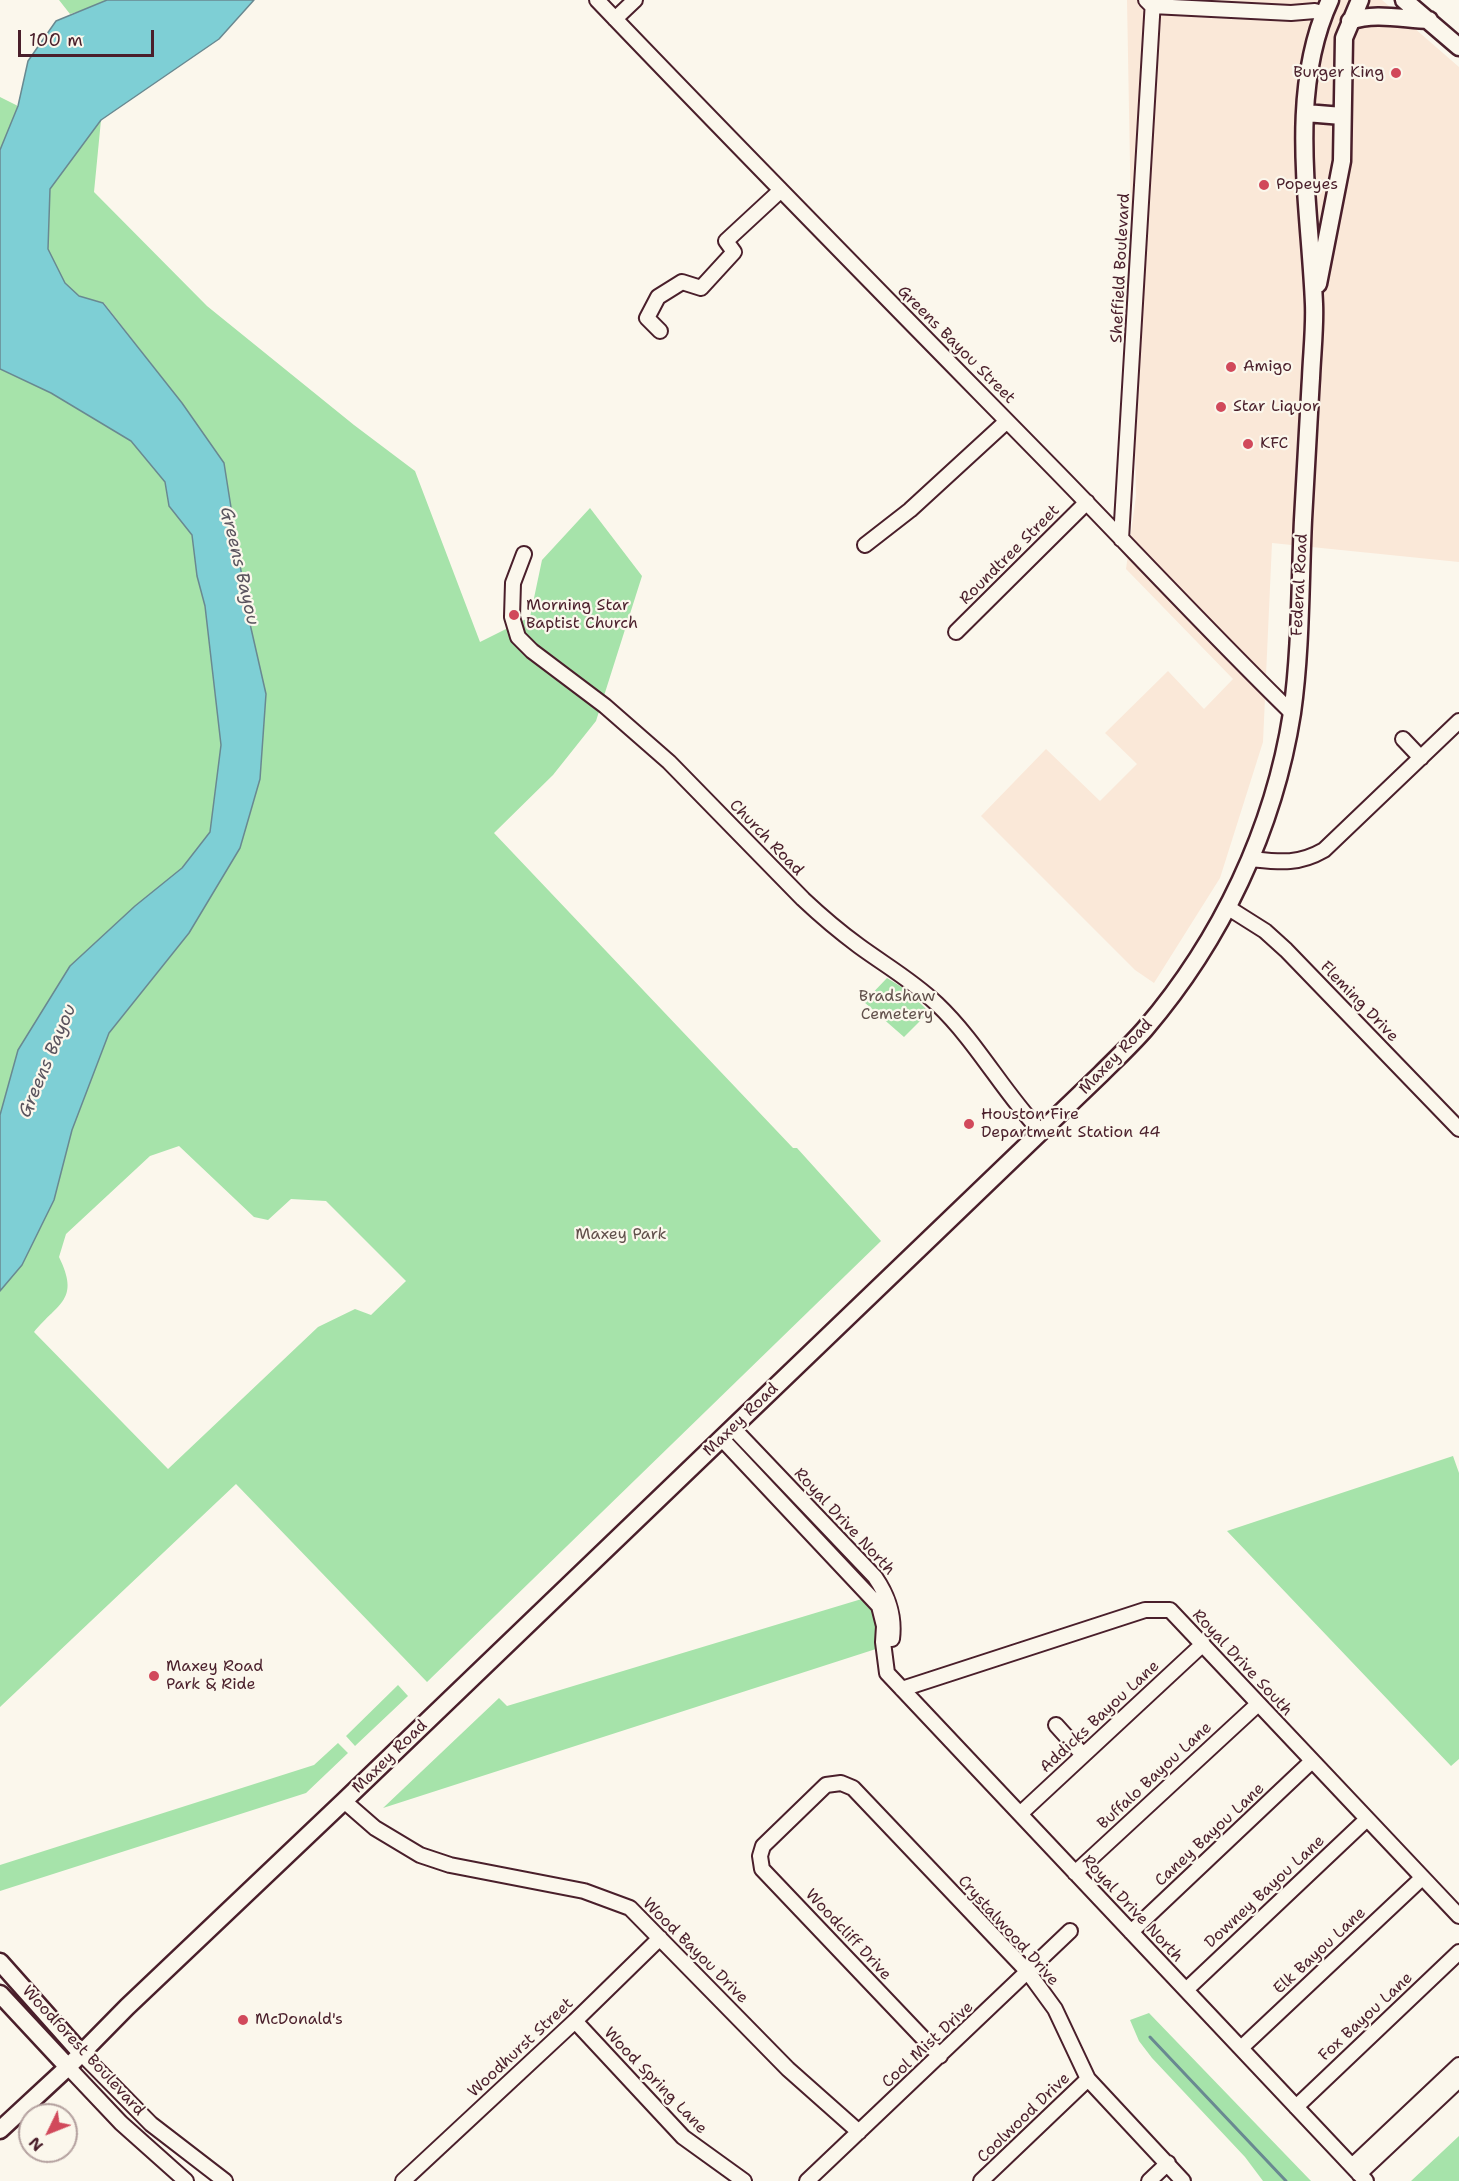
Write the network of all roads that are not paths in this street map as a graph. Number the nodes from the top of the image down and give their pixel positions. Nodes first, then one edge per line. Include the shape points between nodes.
1 (597, 0) edge
2 (635, 0) edge
3 (1360, 0) edge
4 (1150, 2) edge
5 (1407, 2) edge
6 (1326, 7) edge
7 (1296, 13) junction
8 (615, 19) junction
9 (1429, 20) junction
10 (1350, 21) junction
11 (1317, 37) junction
12 (1344, 38) junction
13 (1459, 47) edge
14 (1306, 113) junction
15 (1342, 116) junction
16 (780, 191) junction
17 (1307, 215) junction
18 (1332, 217) junction
19 (1314, 306) junction
20 (660, 332) dead end
21 (1007, 421) junction
22 (1087, 502) junction
23 (1122, 539) junction
24 (865, 545) dead end
25 (524, 554) dead end
26 (957, 632) dead end
27 (1292, 713) junction
28 (1459, 721) edge
29 (1403, 739) dead end
30 (1421, 758) junction
31 (1251, 859) junction
32 (1227, 907) junction
33 (1459, 1129) edge
34 (1041, 1132) junction
35 (727, 1433) junction
36 (808, 1507) junction
37 (796, 1518) junction
38 (1203, 1644) junction
39 (885, 1654) junction
40 (902, 1689) junction
41 (1258, 1704) junction
42 (1056, 1725) dead end
43 (1083, 1755) junction
44 (1312, 1761) junction
45 (344, 1801) junction
46 (1020, 1814) junction
47 (1367, 1819) junction
48 (776, 1832) joint
49 (1075, 1873) junction
50 (1422, 1878) junction
51 (1459, 1916) edge
52 (1070, 1932) dead end
53 (1131, 1932) junction
54 (660, 1938) junction
55 (1459, 1952) edge
56 (0, 1962) edge
57 (1028, 1972) junction
58 (1186, 1990) junction
59 (0, 1994) edge
60 (575, 2021) junction
61 (1241, 2049) junction
62 (81, 2053) junction
63 (940, 2056) junction
64 (1459, 2064) edge
65 (68, 2067) junction
66 (1089, 2079) junction
67 (1450, 2083) edge
68 (1296, 2107) junction
69 (0, 2130) edge
70 (859, 2132) junction
71 (1168, 2163) junction
72 (1359, 2174) edge
73 (215, 2178) edge
74 (186, 2181) edge
75 (402, 2181) edge
76 (744, 2181) edge
77 (807, 2181) edge
78 (981, 2181) edge
79 (1149, 2181) edge
80 (1184, 2181) edge

1 - 8 street, Greens Bayou Street
2 - 8 street
3 - 10 main road, Federal Road
4 - 7 street
4 - 23 street, Sheffield Boulevard
5 - 9 main road
6 - 7 street
6 - 11 main road, Federal Road
6 - 12 main road
7 - 11 street
8 - 16 street, Greens Bayou Street
9 - 10 main road via 1378,15
9 - 13 main road
10 - 12 main road, Federal Road
11 - 14 main road, Federal Road
12 - 15 main road, Federal Road
14 - 15 main road
14 - 17 main road, Federal Road
15 - 18 main road, Federal Road via 1342,161
16 - 20 street via 726,242 734,252 701,288 682,282 658,297 647,318
16 - 21 street, Greens Bayou Street
17 - 18 main road
17 - 19 main road, Federal Road
18 - 19 main road, Federal Road
19 - 27 main road, Federal Road
21 - 22 street, Greens Bayou Street
21 - 24 street via 910,510
22 - 23 street, Greens Bayou Street
22 - 26 street, Roundtree Street
23 - 27 street, Greens Bayou Street
25 - 34 street, Church Road via 513,583 512,617 518,637 669,762 826,920 936,1004
27 - 31 main road, Federal Road via 1279,773
28 - 30 street
29 - 30 street
30 - 31 street via 1311,858 1283,862
31 - 32 main road, Maxey Road
32 - 33 street, Fleming Drive via 1286,950
32 - 34 main road, Maxey Road via 1178,988 1145,1030
34 - 35 main road, Maxey Road
35 - 36 street, Royal Drive North
35 - 37 street, Royal Drive North
35 - 45 main road, Maxey Road
36 - 37 street
36 - 39 street, Royal Drive North via 885,1592 893,1619 892,1644
37 - 39 street, Royal Drive North via 879,1606
38 - 40 street, Royal Drive South via 1170,1610 1145,1610
38 - 41 street, Royal Drive South
38 - 43 street, Addicks Bayou Lane
39 - 40 street, Royal Drive North via 887,1673
40 - 46 street, Royal Drive North
41 - 44 street, Royal Drive South
41 - 49 street, Buffalo Bayou Lane
42 - 43 street
43 - 46 street, Addicks Bayou Lane
44 - 47 street, Royal Drive South
44 - 53 street, Caney Bayou Lane
45 - 54 street, Wood Bayou Drive via 375,1828 420,1855 450,1865 584,1891 630,1908
45 - 62 main road, Maxey Road
46 - 49 street, Royal Drive North
47 - 50 street, Royal Drive South
47 - 58 street, Downey Bayou Lane
48 - 57 street, Crystalwood Drive via 826,1785 841,1783 853,1788
48 - 63 street, Woodcliff Drive via 763,1846 762,1869
49 - 53 street, Royal Drive North
50 - 51 street, Royal Drive South
50 - 61 street, Elk Bayou Lane
52 - 57 street, Cool Mist Drive
53 - 58 street, Royal Drive North
54 - 60 street, Woodhurst Street
54 - 70 street, Wood Bayou Drive via 788,2069
55 - 68 street, Fox Bayou Lane
56 - 62 main road, Woodforest Boulevard
57 - 63 street, Cool Mist Drive
57 - 66 street, Crystalwood Drive via 1055,2009
58 - 61 street, Royal Drive North
59 - 65 main road, Woodforest Boulevard
60 - 75 street, Woodhurst Street
60 - 76 street, Wood Spring Lane via 682,2138
61 - 68 street, Royal Drive North
62 - 65 main road, Maxey Road
62 - 73 street, Woodforest Boulevard via 151,2124
63 - 70 street, Cool Mist Drive
64 - 67 street
65 - 69 main road, Maxey Road
65 - 74 street, Woodforest Boulevard via 121,2123
66 - 71 street, Crystalwood Drive
66 - 78 street, Coolwood Drive
67 - 72 street
68 - 72 street, Royal Drive North
70 - 77 street, Cool Mist Drive
71 - 79 street
71 - 80 street, Crystalwood Drive

